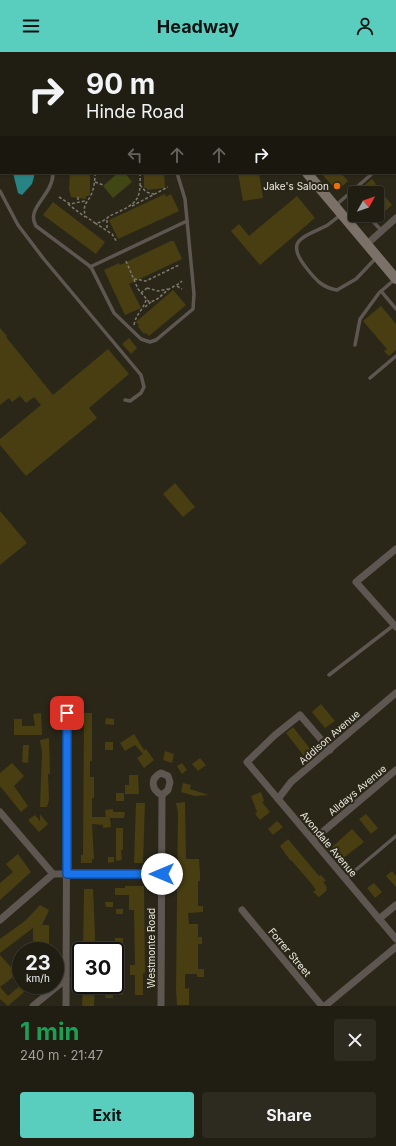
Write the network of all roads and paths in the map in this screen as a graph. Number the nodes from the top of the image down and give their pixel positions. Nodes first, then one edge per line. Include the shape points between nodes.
1 (54, 174) edge
2 (95, 174) edge
3 (140, 174) edge
4 (177, 174) edge
5 (308, 174) edge
6 (372, 174) edge
7 (95, 182) junction
8 (103, 185) dead end
9 (140, 185) junction
10 (358, 186) edge
11 (168, 187) dead end
12 (0, 191) edge
13 (155, 194) junction
14 (348, 195) edge
15 (60, 197) dead end
16 (78, 197) dead end
17 (85, 201) junction
18 (68, 204) junction
19 (78, 204) junction
20 (132, 206) junction
21 (335, 206) junction
22 (342, 214) junction
23 (86, 218) junction
24 (396, 218) edge
25 (107, 220) junction
26 (187, 221) junction
27 (374, 222) edge
28 (95, 223) junction
29 (108, 230) junction
30 (382, 231) junction
31 (116, 242) dead end
32 (367, 244) junction
33 (378, 257) junction
34 (126, 261) dead end
35 (179, 265) dead end
36 (90, 267) junction
37 (132, 278) junction
38 (396, 279) edge
39 (182, 280) dead end
40 (146, 281) junction
41 (177, 286) junction
42 (147, 288) junction
43 (169, 288) junction
44 (182, 289) dead end
45 (160, 291) junction
46 (381, 291) junction
47 (141, 293) junction
48 (160, 297) junction
49 (146, 300) junction
50 (151, 302) junction
51 (144, 307) junction
52 (396, 309) edge
53 (134, 326) dead end
54 (355, 345) dead end
55 (396, 356) edge
56 (370, 378) dead end
57 (124, 400) dead end
58 (396, 549) edge
59 (395, 625) edge
60 (329, 674) dead end
61 (396, 693) edge
62 (67, 713) dead end
63 (330, 750) junction
64 (396, 770) edge
65 (162, 795) dead end
66 (278, 799) junction
67 (0, 812) edge
68 (396, 836) edge
69 (313, 840) junction
70 (53, 874) junction
71 (67, 874) junction
72 (162, 874) junction
73 (345, 879) junction
74 (396, 905) edge
75 (242, 910) dead end
76 (379, 919) junction
77 (0, 920) edge
78 (396, 940) edge
79 (396, 947) edge
80 (66, 979) junction
81 (34, 1006) edge
82 (66, 1006) edge
83 (161, 1006) edge
84 (323, 1006) edge

1 - 36 lane via 53,183 34,210 33,221 36,226
2 - 7 path
3 - 9 path
4 - 26 lane via 185,199
5 - 21 main road
6 - 10 lane
7 - 8 path
7 - 17 path via 90,197
9 - 13 path via 146,192
9 - 20 path via 138,196
11 - 13 path
12 - 57 lane via 18,225 141,375 144,387 141,393 130,401
13 - 20 path
14 - 21 lane
15 - 18 path
16 - 19 path
17 - 19 path
17 - 23 path
18 - 19 path
18 - 23 path
20 - 25 path
21 - 22 main road
22 - 32 main road
22 - 33 lane via 300,238 296,247 297,256 327,289 337,290 356,279
23 - 28 path
24 - 30 street
25 - 28 path
25 - 29 path
26 - 36 lane
26 - 36 lane via 194,294 193,309 156,340 150,342 142,339 114,313
27 - 30 lane
28 - 29 path
29 - 31 path
30 - 32 street
32 - 33 main road
33 - 38 main road
34 - 37 path
35 - 40 path
37 - 40 path
37 - 47 path
38 - 46 lane
39 - 41 path
40 - 42 path
41 - 43 path
41 - 44 path
42 - 45 path
42 - 47 path
43 - 45 path
43 - 48 path
45 - 48 path
46 - 52 lane
46 - 54 lane via 360,319
47 - 49 path
48 - 50 path
49 - 50 path
49 - 51 path
50 - 51 path
51 - 53 path via 136,315
55 - 56 lane
58 - 59 street via 356,582
59 - 60 lane
61 - 63 street, Addison Avenue
62 - 71 street
63 - 66 street, Addison Avenue via 291,782
63 - 66 street, Avondale Avenue via 300,715 275,735 247,762
64 - 69 street, Alldays Avenue
65 - 72 street, Westmonte Road
66 - 69 street, Avondale Avenue
67 - 70 street
68 - 73 lane
69 - 73 street, Avondale Avenue
70 - 71 street
70 - 77 street
71 - 72 street
71 - 80 street
72 - 83 street, Westmonte Road
73 - 76 street, Avondale Avenue
74 - 76 street
75 - 84 street, Forrer Street
76 - 78 street, Avondale Avenue
79 - 84 street
80 - 81 street
80 - 82 street

